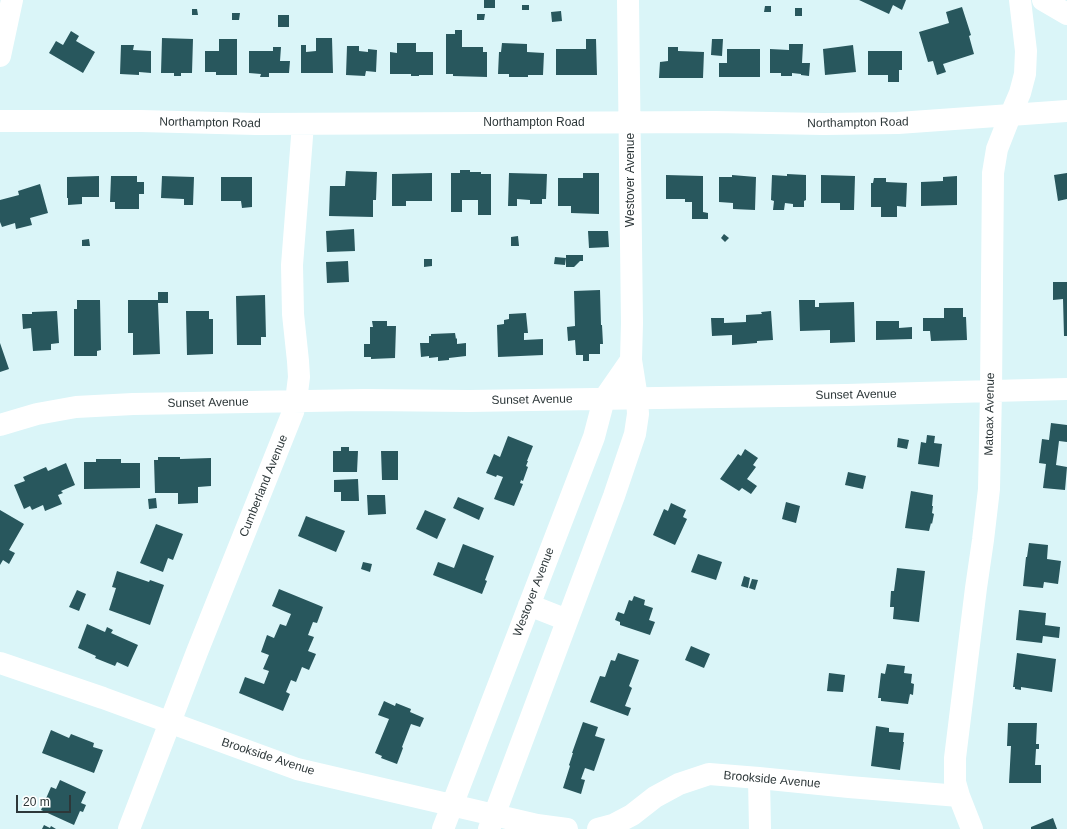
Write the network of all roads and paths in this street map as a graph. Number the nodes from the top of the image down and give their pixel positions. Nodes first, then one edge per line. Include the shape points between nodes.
1 (12, 0) edge
2 (628, 0) edge
3 (1020, 0) edge
4 (1043, 0) edge
5 (1067, 14) edge
6 (0, 56) edge
7 (1067, 111) edge
8 (1011, 114) junction
9 (0, 121) edge
10 (630, 123) junction
11 (303, 124) junction
12 (631, 360) junction
13 (1067, 389) edge
14 (991, 391) junction
15 (637, 398) junction
16 (604, 399) junction
17 (296, 401) junction
18 (0, 425) edge
19 (529, 606) junction
20 (568, 620) junction
21 (0, 663) edge
22 (170, 722) junction
23 (759, 778) junction
24 (958, 796) junction
25 (452, 805) junction
26 (491, 822) edge
27 (129, 829) edge
28 (443, 829) edge
29 (567, 829) edge
30 (598, 829) edge
31 (760, 829) edge
32 (972, 829) edge

1 - 6 street
2 - 10 street, Westover Avenue
3 - 8 street, Matoax Avenue via 1026,51 1025,74
4 - 5 street
7 - 8 street, Northampton Road
8 - 10 street, Northampton Road via 898,123
8 - 14 street, Matoax Avenue via 992,173
9 - 11 street, Northampton Road
10 - 11 street, Northampton Road
10 - 12 street, Westover Avenue
11 - 17 street, Cumberland Avenue via 292,265 293,314 299,377
12 - 15 street, Westover Avenue
12 - 16 street, Westover Avenue
13 - 14 street, Sunset Avenue
14 - 15 street, Sunset Avenue via 846,396
14 - 24 street, Matoax Avenue via 988,496 955,758
15 - 16 street, Sunset Avenue
15 - 20 street, Westover Avenue via 635,434
16 - 17 street, Sunset Avenue
16 - 19 street, Westover Avenue via 594,437
17 - 18 street, Sunset Avenue via 76,407 37,414
17 - 22 street, Cumberland Avenue
19 - 20 street
19 - 25 street, Westover Avenue
20 - 26 street, Westover Avenue
21 - 22 street, Brookside Avenue
22 - 25 street, Brookside Avenue via 297,769
22 - 27 street, Cumberland Avenue
23 - 24 street, Brookside Avenue
23 - 30 street, Brookside Avenue via 709,774 679,784 655,797 632,816
23 - 31 street
24 - 32 street, Matoax Avenue
25 - 26 street, Brookside Avenue
25 - 28 street, Westover Avenue
26 - 29 street, Brookside Avenue

